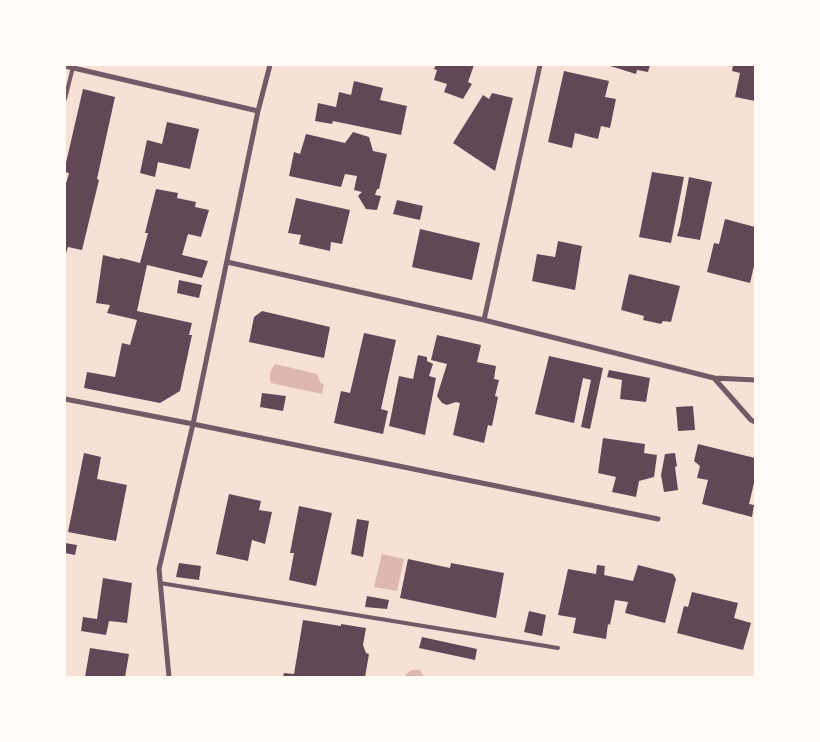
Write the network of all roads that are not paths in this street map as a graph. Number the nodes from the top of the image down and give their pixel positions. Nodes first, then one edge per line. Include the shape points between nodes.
1 (270, 65) edge
2 (540, 65) edge
3 (65, 66) edge
4 (73, 67) junction
5 (65, 99) edge
6 (258, 111) junction
7 (227, 262) junction
8 (484, 320) junction
9 (714, 378) junction
10 (755, 380) edge
11 (65, 399) edge
12 (755, 422) edge
13 (193, 424) junction
14 (658, 519) dead end
15 (160, 583) junction
16 (558, 648) dead end
17 (170, 677) edge

1 - 6 street
2 - 8 street
3 - 4 street
4 - 5 lane
4 - 6 street
6 - 7 street
7 - 8 street
7 - 13 street
8 - 9 street
9 - 10 street
9 - 12 street
11 - 13 street
13 - 14 street
13 - 15 street via 158,569
15 - 16 lane
15 - 17 street

